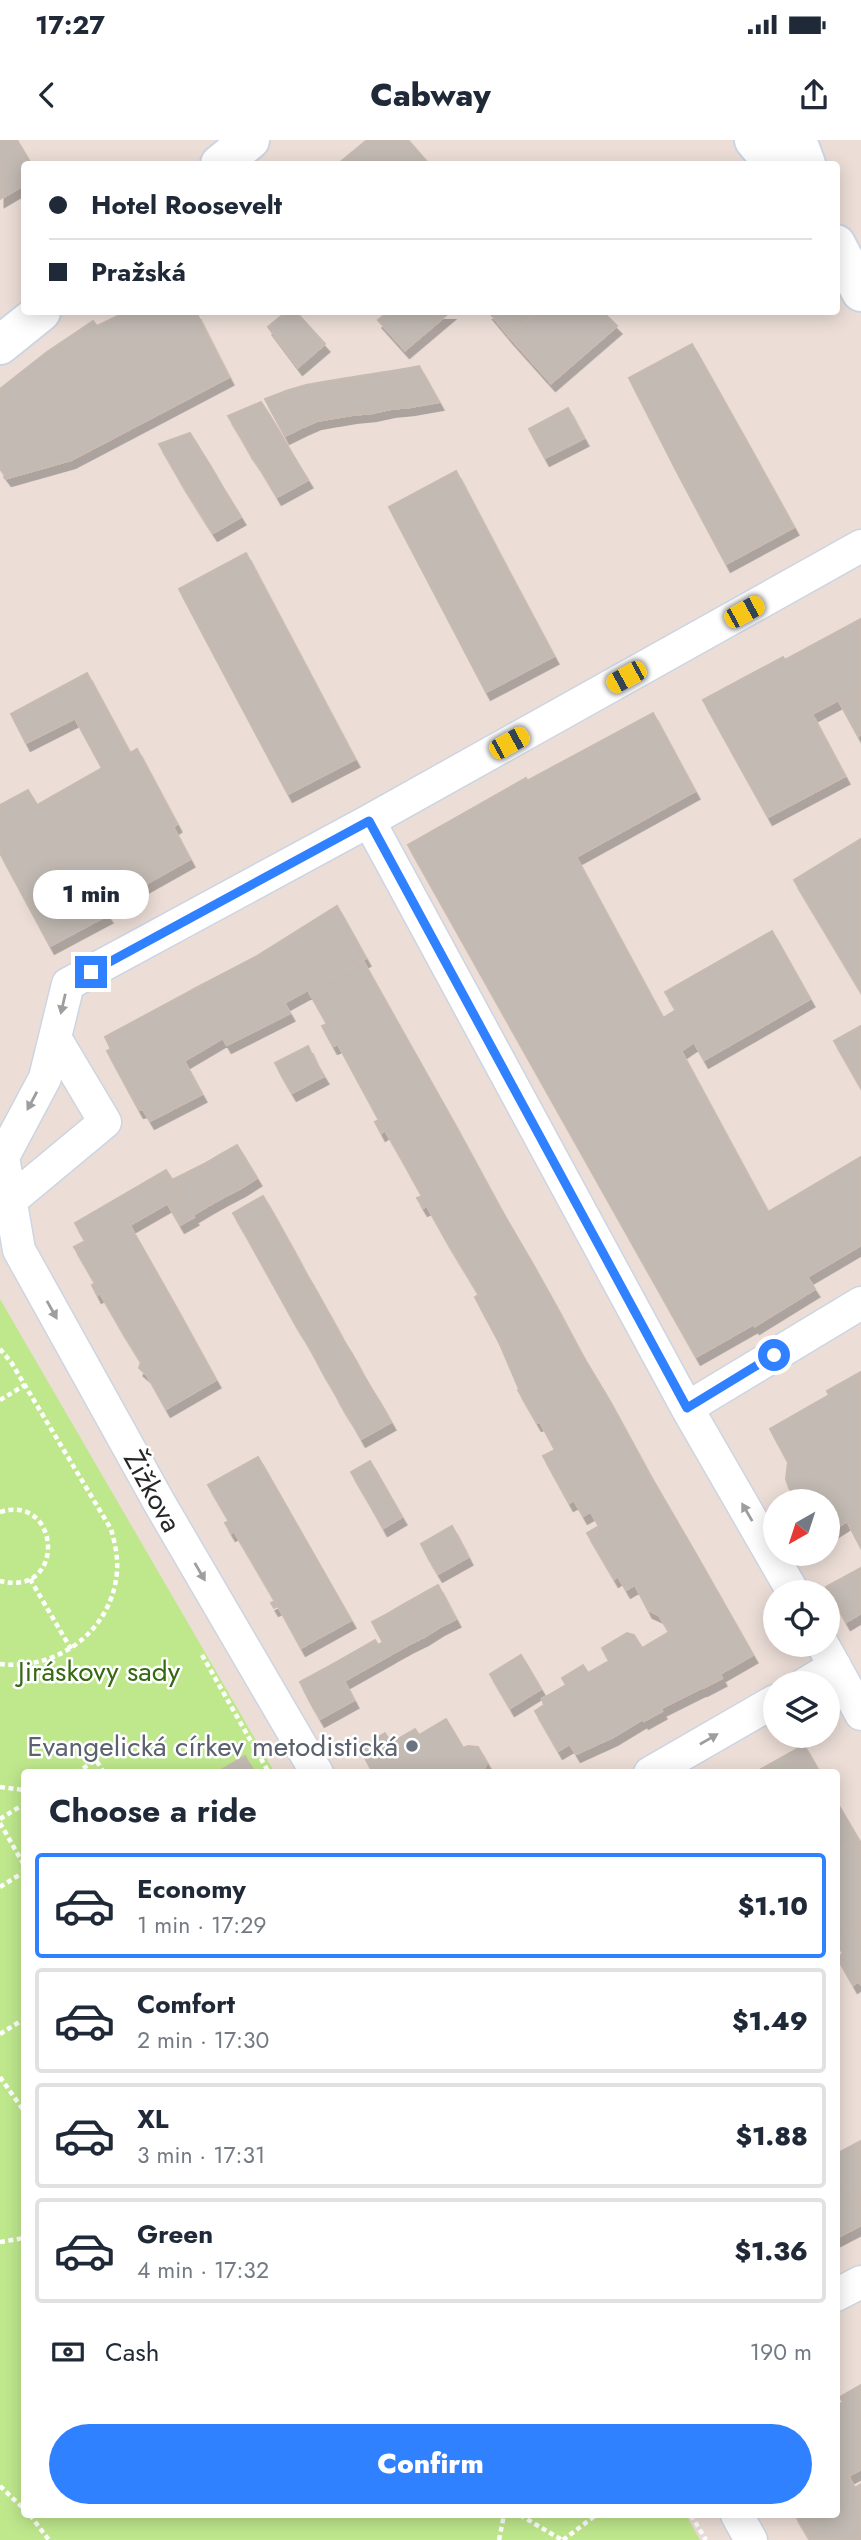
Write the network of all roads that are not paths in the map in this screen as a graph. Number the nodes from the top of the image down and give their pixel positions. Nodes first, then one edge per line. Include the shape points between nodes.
1 (754, 140) edge
2 (797, 140) edge
3 (772, 161) edge
4 (805, 161) edge
5 (840, 252) edge
6 (861, 292) edge
7 (37, 315) edge
8 (0, 345) edge
9 (861, 546) edge
10 (369, 821) junction
11 (55, 1038) junction
12 (1, 1157) edge
13 (10, 1200) junction
14 (861, 1303) edge
15 (687, 1408) junction
16 (786, 1580) edge
17 (828, 1657) edge
18 (830, 1657) edge
19 (816, 1671) edge
20 (763, 1708) edge
21 (861, 1714) edge
22 (315, 1769) edge
23 (657, 1769) edge
24 (861, 2282) edge
25 (840, 2293) edge
26 (739, 2518) edge
27 (751, 2540) edge

1 - 3 street
2 - 4 street
5 - 6 street
7 - 8 street
9 - 10 street, Žižkova
10 -> 11 street, Žižkova via 68,984
10 - 15 street
11 -> 12 street, Žižkova via 45,1078
11 - 13 street via 105,1122
12 - 13 street, Žižkova
13 -> 22 street, Žižkova via 19,1250
14 - 15 street
16 -> 15 street
17 - 19 street
18 - 21 street
23 -> 20 street
24 - 25 street
26 - 27 street

